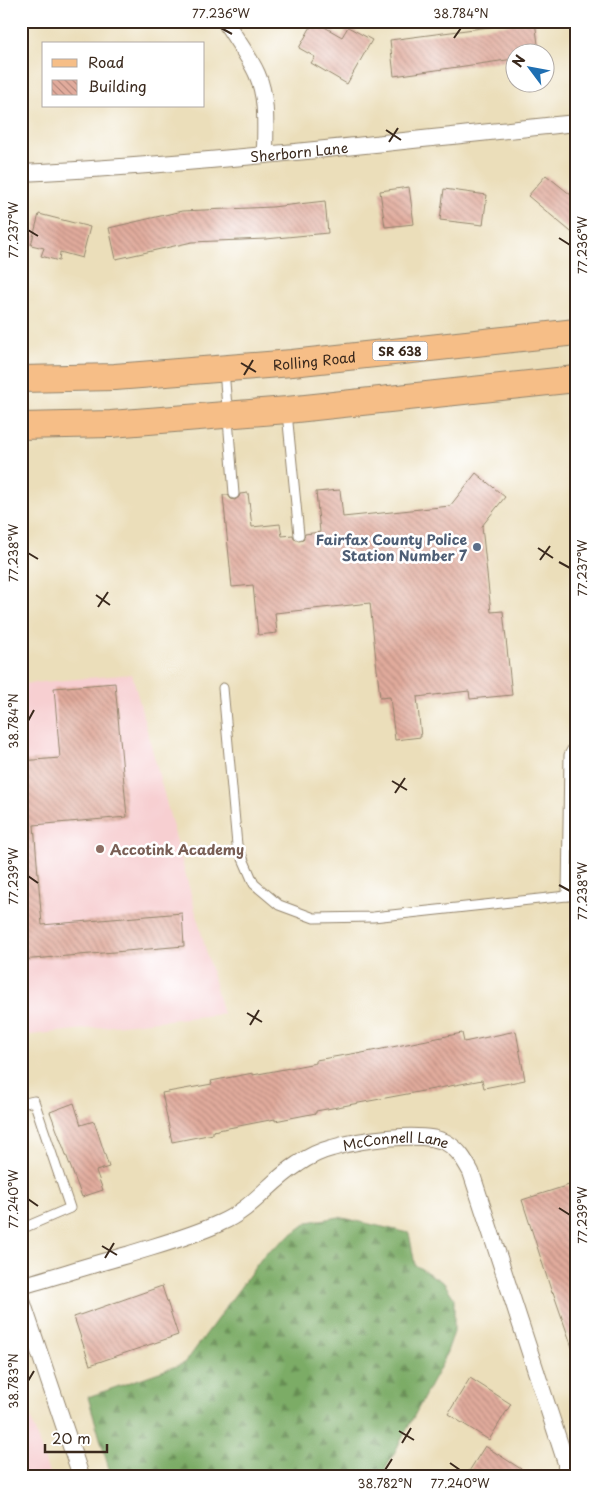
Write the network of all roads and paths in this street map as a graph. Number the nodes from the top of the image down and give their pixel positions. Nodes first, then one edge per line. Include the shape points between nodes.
1 (225, 21) edge
2 (576, 123) edge
3 (265, 155) junction
4 (21, 173) edge
5 (576, 332) edge
6 (224, 368) junction
7 (576, 379) edge
8 (21, 380) edge
9 (287, 410) junction
10 (227, 415) junction
11 (21, 426) edge
12 (234, 494) dead end
13 (298, 535) dead end
14 (224, 688) dead end
15 (576, 742) edge
16 (571, 895) edge
17 (21, 1104) edge
18 (21, 1229) edge
19 (21, 1286) edge
20 (21, 1298) edge
21 (81, 1476) edge
22 (566, 1476) edge

1 - 3 street via 257,74 261,87 266,120
2 - 3 street, Sherborn Lane
3 - 4 street, Sherborn Lane
5 - 6 main road, Rolling Road / SR 638 via 292,364
6 - 8 main road, Rolling Road / SR 638 via 115,377
6 - 10 lane
7 - 9 main road
9 - 10 main road
9 - 13 lane
10 - 11 main road via 111,424
10 - 12 lane
14 - 16 lane via 238,845 254,884 279,905 314,918 373,918
15 - 16 lane via 569,755
17 - 18 lane via 34,1101 70,1208
19 - 22 street, McConnell Lane via 176,1240 220,1223 251,1205 297,1164 331,1148 396,1138 433,1138 456,1150 471,1172 566,1463
20 - 21 street

